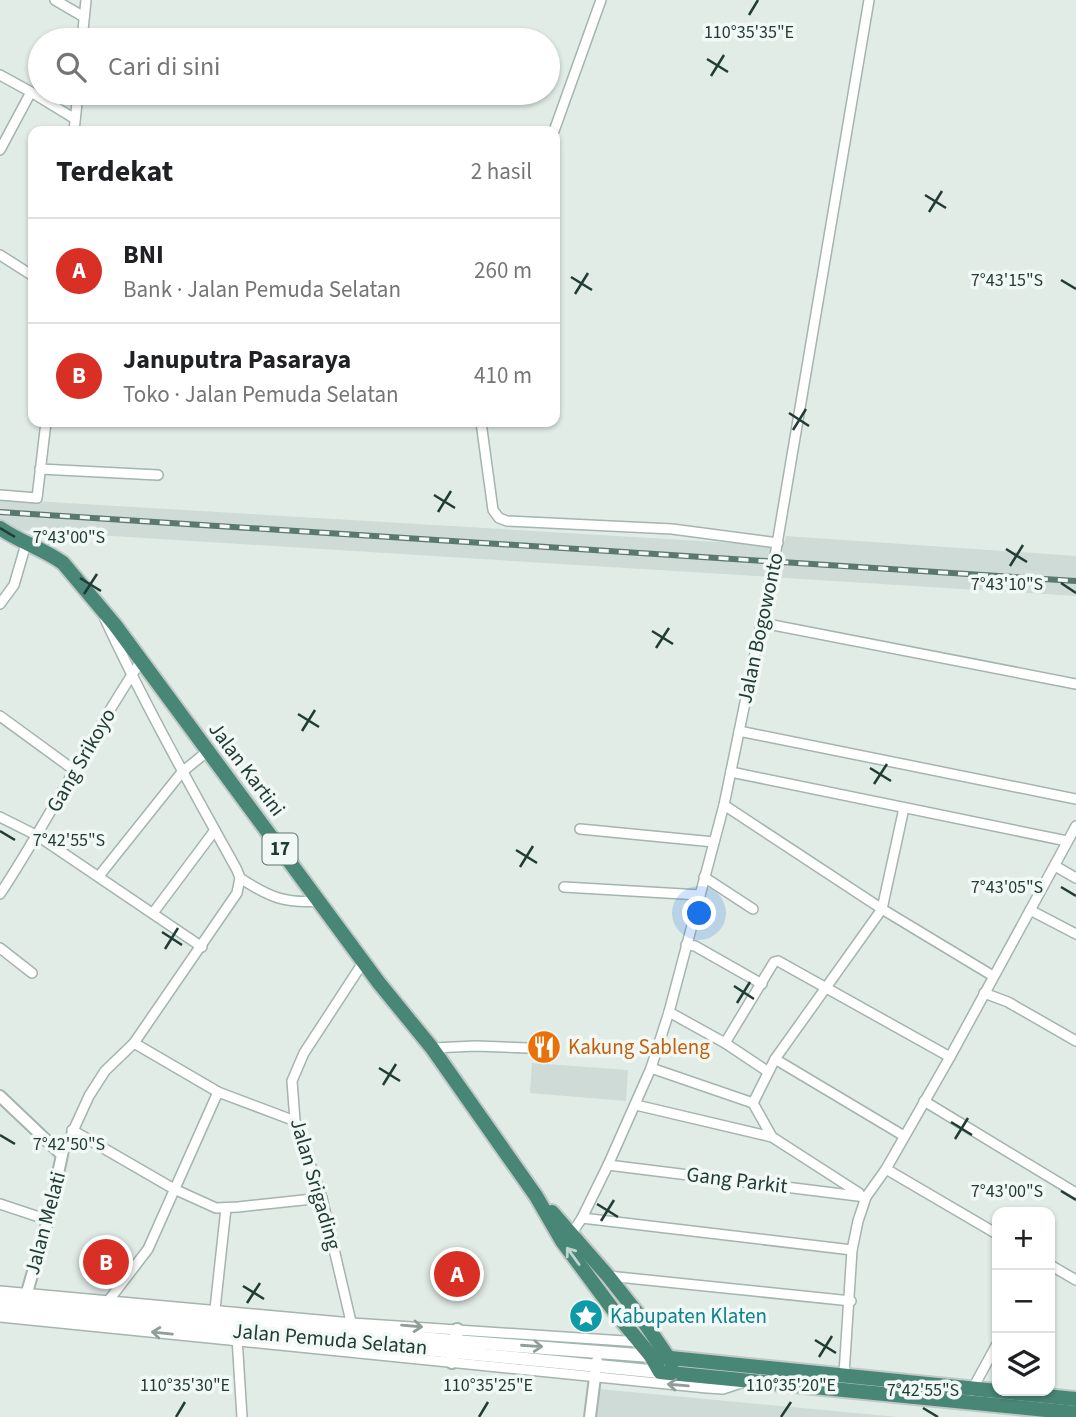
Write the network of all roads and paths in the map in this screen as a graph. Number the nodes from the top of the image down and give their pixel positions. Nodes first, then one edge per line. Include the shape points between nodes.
1 (55, 0) edge
2 (86, 0) edge
3 (601, 0) edge
4 (869, 0) edge
5 (84, 17) junction
6 (83, 28) edge
7 (0, 75) edge
8 (28, 90) edge
9 (28, 98) edge
10 (51, 105) edge
11 (77, 105) edge
12 (75, 120) junction
13 (74, 126) edge
14 (556, 126) edge
15 (0, 150) edge
16 (0, 255) edge
17 (28, 273) edge
18 (45, 427) edge
19 (482, 427) edge
20 (40, 469) junction
21 (158, 475) dead end
22 (0, 495) edge
23 (0, 528) edge
24 (778, 543) junction
25 (26, 544) junction
26 (97, 603) junction
27 (0, 604) edge
28 (762, 623) junction
29 (141, 661) junction
30 (131, 676) junction
31 (1076, 684) edge
32 (0, 716) edge
33 (739, 732) junction
34 (208, 751) junction
35 (74, 770) junction
36 (182, 772) junction
37 (731, 772) junction
38 (1076, 799) edge
39 (724, 805) junction
40 (904, 808) junction
41 (0, 817) edge
42 (1076, 826) edge
43 (580, 829) dead end
44 (215, 830) junction
45 (38, 836) junction
46 (1067, 841) junction
47 (714, 842) junction
48 (1055, 866) junction
49 (99, 876) junction
50 (704, 877) junction
51 (240, 878) junction
52 (1076, 878) edge
53 (565, 887) dead end
54 (0, 894) edge
55 (700, 895) junction
56 (320, 901) junction
57 (753, 909) dead end
58 (882, 909) junction
59 (1030, 910) junction
60 (153, 913) junction
61 (1076, 934) edge
62 (686, 945) junction
63 (202, 947) junction
64 (0, 948) edge
65 (364, 961) junction
66 (32, 973) dead end
67 (993, 976) junction
68 (762, 984) junction
69 (826, 987) junction
70 (984, 993) junction
71 (669, 1012) junction
72 (1076, 1041) edge
73 (134, 1043) junction
74 (725, 1043) junction
75 (432, 1048) junction
76 (528, 1048) dead end
77 (950, 1056) junction
78 (775, 1059) junction
79 (651, 1068) junction
80 (767, 1071) junction
81 (218, 1092) junction
82 (0, 1096) edge
83 (924, 1101) junction
84 (753, 1102) junction
85 (636, 1105) junction
86 (295, 1121) junction
87 (72, 1130) junction
88 (904, 1136) junction
89 (772, 1137) junction
90 (62, 1155) junction
91 (608, 1165) junction
92 (886, 1168) junction
93 (174, 1189) junction
94 (1076, 1193) edge
95 (536, 1196) junction
96 (864, 1197) junction
97 (322, 1198) junction
98 (0, 1203) edge
99 (226, 1208) junction
100 (582, 1218) junction
101 (48, 1220) junction
102 (992, 1231) edge
103 (572, 1233) junction
104 (852, 1250) junction
105 (1055, 1268) edge
106 (608, 1276) junction
107 (1076, 1280) edge
108 (0, 1290) edge
109 (0, 1298) edge
110 (109, 1300) junction
111 (24, 1301) junction
112 (851, 1301) junction
113 (0, 1308) edge
114 (215, 1309) junction
115 (0, 1317) edge
116 (201, 1327) junction
117 (236, 1331) junction
118 (353, 1332) junction
119 (640, 1342) junction
120 (454, 1346) junction
121 (598, 1351) junction
122 (505, 1355) junction
123 (992, 1355) edge
124 (652, 1356) junction
125 (670, 1358) junction
126 (596, 1371) junction
127 (660, 1372) junction
128 (677, 1373) junction
129 (844, 1374) junction
130 (745, 1382) junction
131 (973, 1395) junction
132 (1076, 1399) edge
133 (1076, 1413) edge
134 (242, 1417) edge
135 (590, 1417) edge

1 - 5 street
2 - 5 street
3 - 14 street
4 - 24 street, Jalan Bogowonto
5 - 6 street
7 - 8 street
9 - 15 street
10 - 12 street
11 - 12 street
12 - 13 street
16 - 17 street
18 - 20 street
19 - 24 street via 493,510 499,518 671,529
20 - 21 street
20 - 22 street via 37,498
23 - 25 highway, Jalan Kartini / 17
24 - 28 street, Jalan Bogowonto
25 - 26 highway, Jalan Kartini / 17 via 63,564
25 - 27 street via 14,585
26 - 29 highway, Jalan Kartini / 17
26 - 30 street
28 - 31 street
28 - 33 street, Jalan Bogowonto
29 - 30 street, Gang Srikoyo
29 - 34 highway, Jalan Kartini / 17
30 - 35 street, Gang Srikoyo
30 - 36 street
32 - 35 street
33 - 37 street, Jalan Bogowonto
33 - 38 street
34 - 36 street
34 - 56 highway, Jalan Kartini / 17
35 - 45 street, Gang Srikoyo
36 - 44 street
36 - 49 street
37 - 39 street, Jalan Bogowonto
37 - 40 street
39 - 47 street, Jalan Bogowonto
39 - 58 street
40 - 46 street
40 - 58 street
41 - 45 street
42 - 46 street
43 - 47 street
44 - 51 street
44 - 60 street
45 - 49 street
45 - 54 street, Gang Srikoyo
46 - 48 street
47 - 50 street, Jalan Bogowonto
48 - 52 street
48 - 59 street
49 - 60 street
50 - 55 street, Jalan Bogowonto
50 - 57 street
51 - 56 street via 287,902
51 - 63 street via 237,893
53 - 55 street
55 - 62 street, Jalan Bogowonto
56 - 65 highway, Jalan Kartini / 17
58 - 67 street
58 - 69 street
59 - 61 street
59 - 67 street
60 - 63 street
62 - 68 street
62 - 71 street, Jalan Bogowonto
63 - 73 street
64 - 66 street
65 - 75 highway, Jalan Kartini / 17
65 - 86 street, Jalan Srigading via 296,1067 292,1081
67 - 70 street
68 - 69 street via 778,961
68 - 74 street
69 - 77 street
69 - 78 street
70 - 72 street
70 - 77 street
71 - 74 street
71 - 79 street, Jalan Bogowonto
73 - 81 street
73 - 87 street via 105,1071
74 - 80 street
75 - 76 street
75 - 95 highway, Jalan Kartini / 17
77 - 83 street
78 - 80 street
78 - 88 street
79 - 84 street
79 - 85 street, Jalan Bogowonto
80 - 84 street
81 - 86 street
81 - 93 street
82 - 90 street, Jalan Melati
83 - 88 street
83 - 94 street
84 - 89 street
85 - 89 street
85 - 91 street, Jalan Bogowonto
86 - 97 street, Jalan Srigading
87 - 90 street
87 - 93 street
88 - 92 street
89 - 96 street
90 - 101 street, Jalan Melati
91 - 96 street, Gang Parkit
91 - 100 street, Jalan Bogowonto
92 - 96 street
92 - 102 street
93 - 99 street
93 - 110 street via 148,1250
95 - 103 highway, Jalan Kartini / 17
119 -> 95 highway, Jalan Kartini / 17 via 562,1241
96 - 104 street
97 - 99 street
97 - 118 street, Jalan Srigading
98 - 101 street
99 - 114 street
100 - 103 street, Jalan Bogowonto
100 - 104 street
101 - 111 street, Jalan Melati
103 - 106 highway, Jalan Kartini / 17
104 - 112 street
105 - 107 street
106 - 112 street
106 - 125 highway, Jalan Kartini / 17
108 - 111 street
109 - 111 main road, Jalan Pemuda Selatan
110 - 111 street
110 - 114 street
111 - 113 main road, Jalan Pemuda Selatan
111 - 116 main road, Jalan Pemuda Selatan
112 - 129 street
114 - 118 street
116 -> 115 street
116 - 117 main road, Jalan Pemuda Selatan
116 - 117 street
117 - 118 main road, Jalan Pemuda Selatan
117 - 120 street
117 - 134 street
118 - 120 main road, Jalan Pemuda Selatan
119 - 120 street
119 - 124 highway, 17
120 - 122 main road, Jalan Pemuda Selatan
120 - 122 street
122 -> 121 main road, Jalan Pemuda Selatan
121 - 124 main road, Jalan Pemuda Selatan
121 - 126 street
122 - 126 main road, Jalan Pemuda Selatan
123 - 131 street
124 - 125 highway
124 - 127 highway, 17
125 - 128 highway, 17
125 - 129 highway
126 - 127 main road, Jalan Pemuda Selatan
130 -> 126 street via 723,1389
126 - 135 street
127 - 128 highway
128 - 130 highway
129 - 131 highway
130 - 131 highway
131 - 132 highway
131 - 133 highway

